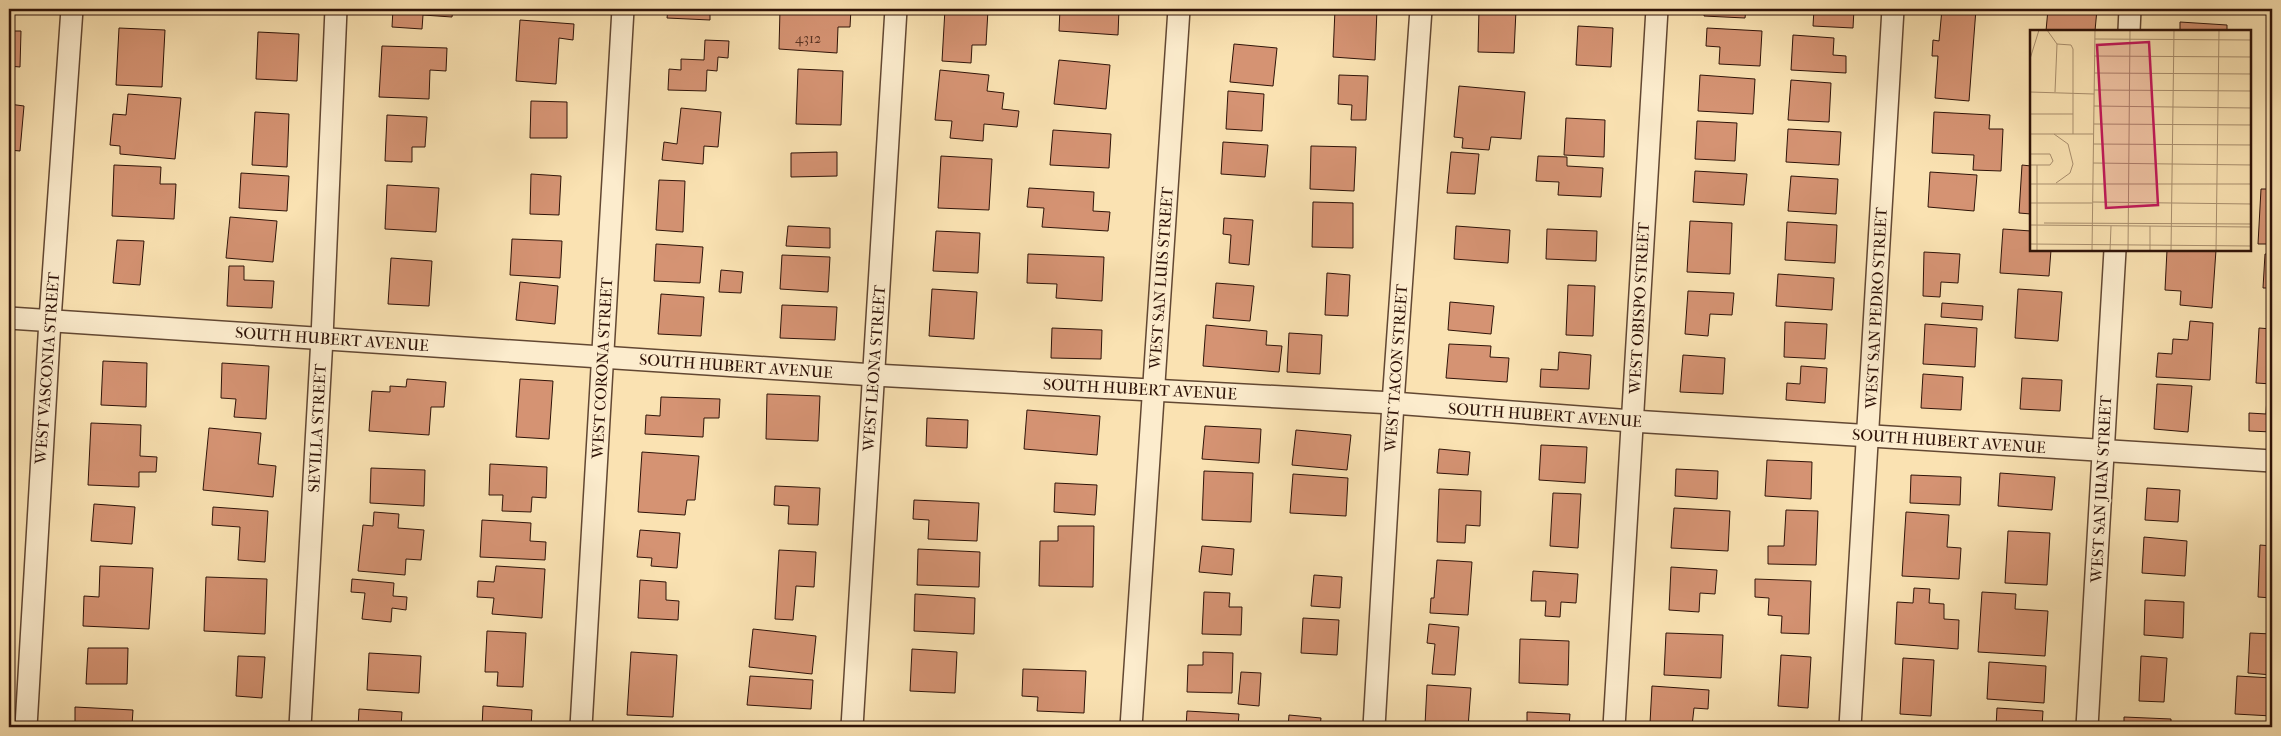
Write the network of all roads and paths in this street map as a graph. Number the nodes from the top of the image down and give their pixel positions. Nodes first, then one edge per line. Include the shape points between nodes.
1 (72, 9) edge
2 (336, 9) edge
3 (623, 9) edge
4 (896, 9) edge
5 (1179, 9) edge
6 (1421, 9) edge
7 (1657, 9) edge
8 (1893, 9) edge
9 (2130, 9) edge
10 (2129, 30) edge
11 (2115, 251) edge
12 (9, 318) edge
13 (50, 320) junction
14 (322, 338) junction
15 (603, 357) junction
16 (874, 375) junction
17 (1153, 390) junction
18 (1393, 403) junction
19 (1632, 421) junction
20 (1868, 436) junction
21 (2103, 450) junction
22 (2272, 460) edge
23 (26, 727) edge
24 (300, 727) edge
25 (581, 727) edge
26 (852, 727) edge
27 (1131, 727) edge
28 (1374, 727) edge
29 (1614, 727) edge
30 (1850, 727) edge
31 (2087, 727) edge

1 - 13 street, WEST VASCONIA STREET
2 - 14 street, SEVILLA STREET
3 - 15 street, WEST CORONA STREET
4 - 16 street, WEST LEONA STREET
5 - 17 street, WEST SAN LUIS STREET
6 - 18 street, WEST TACON STREET
7 - 19 street, WEST OBISPO STREET
8 - 20 street, WEST SAN PEDRO STREET
9 - 10 street
11 - 21 street, WEST SAN JUAN STREET
12 - 13 street, SOUTH HUBERT AVENUE
13 - 14 street, SOUTH HUBERT AVENUE
13 - 23 street, WEST VASCONIA STREET
14 - 15 street, SOUTH HUBERT AVENUE
14 - 24 street, SEVILLA STREET
15 - 16 street, SOUTH HUBERT AVENUE
15 - 25 street, WEST CORONA STREET
16 - 17 street, SOUTH HUBERT AVENUE
16 - 26 street, WEST LEONA STREET
17 - 18 street, SOUTH HUBERT AVENUE
17 - 27 street, WEST SAN LUIS STREET
18 - 19 street, SOUTH HUBERT AVENUE
18 - 28 street, WEST TACON STREET
19 - 20 street, SOUTH HUBERT AVENUE
19 - 29 street, WEST OBISPO STREET
20 - 21 street, SOUTH HUBERT AVENUE
20 - 30 street, WEST SAN PEDRO STREET
21 - 22 street, SOUTH HUBERT AVENUE
21 - 31 street, WEST SAN JUAN STREET

